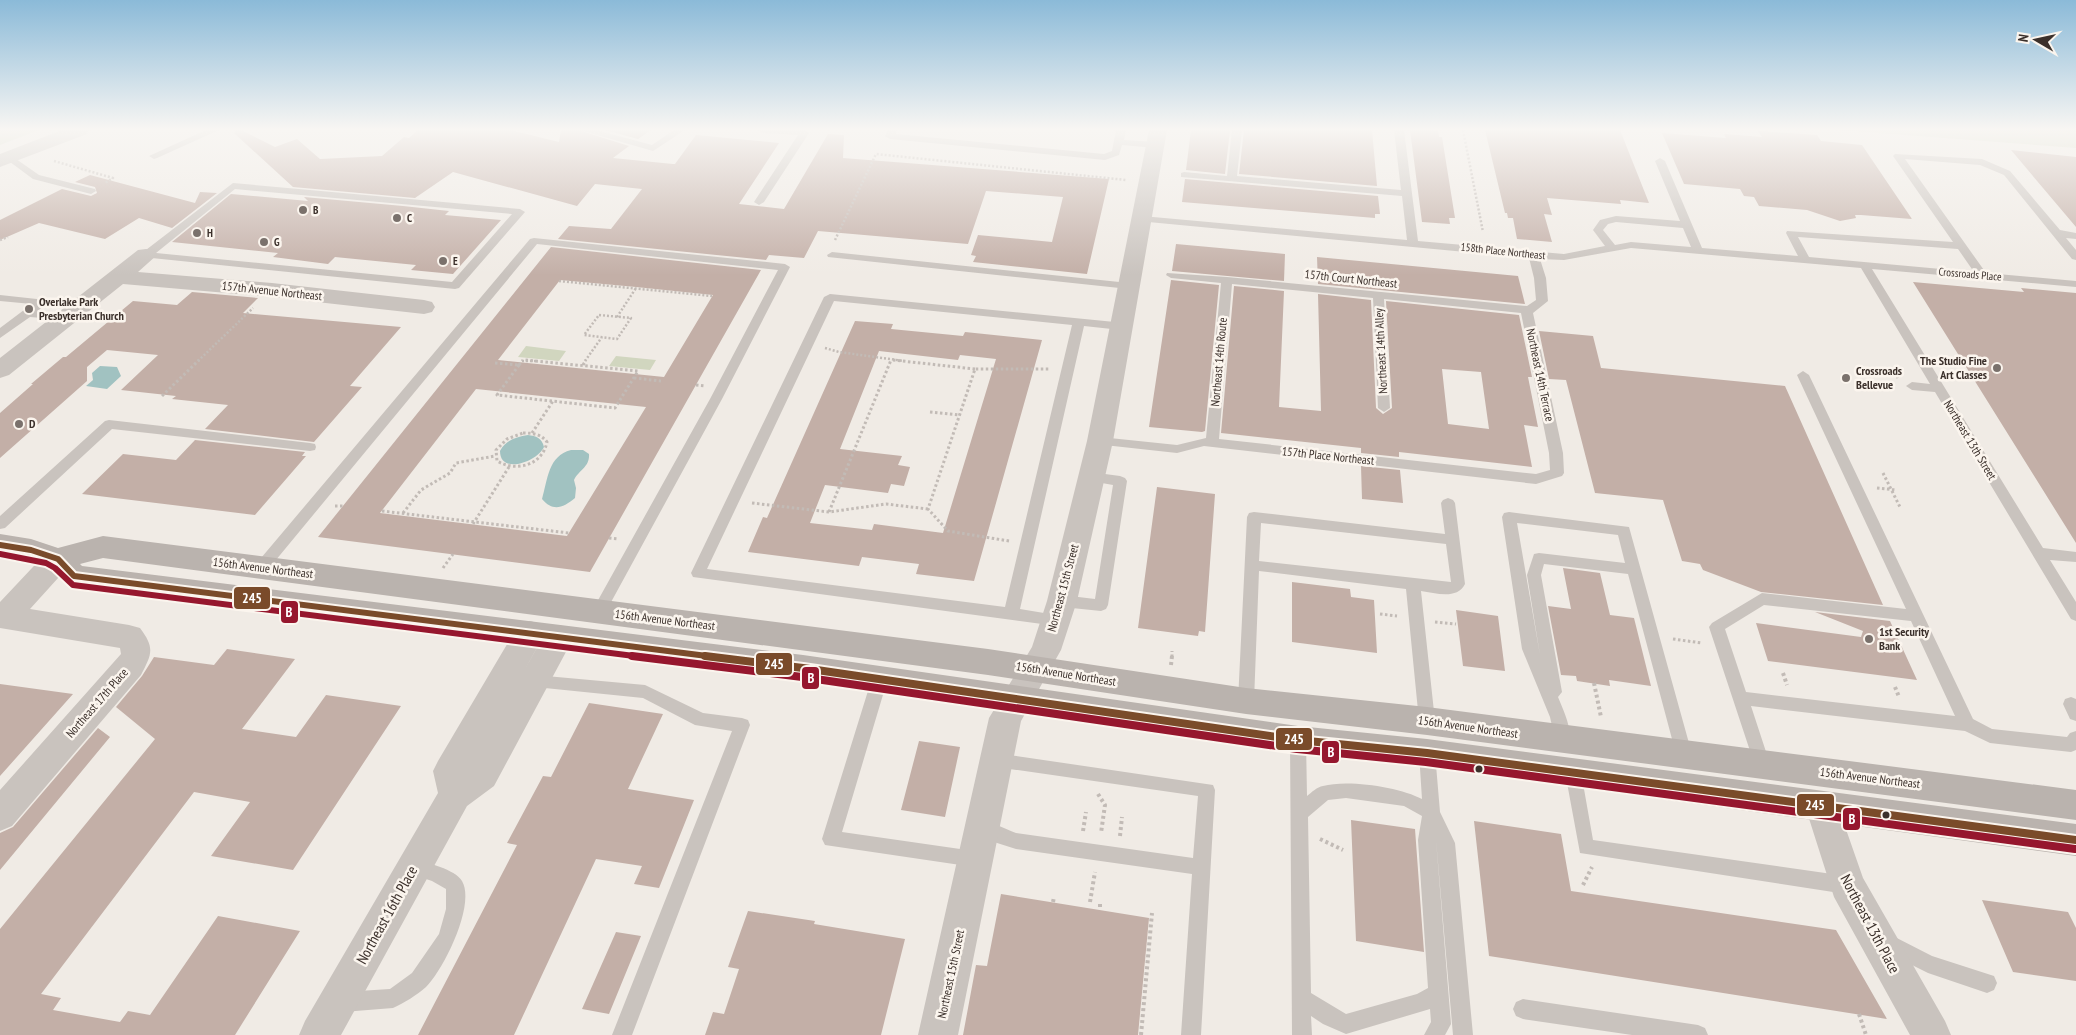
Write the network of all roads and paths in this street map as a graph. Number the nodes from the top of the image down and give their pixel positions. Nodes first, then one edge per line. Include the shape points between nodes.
1 (37, 178) edge
2 (775, 178) edge
3 (864, 178) edge
4 (1108, 178) edge
5 (1150, 178) edge
6 (1236, 178) edge
7 (1405, 178) edge
8 (1472, 178) edge
9 (1667, 178) edge
10 (1914, 178) edge
11 (2011, 178) edge
12 (1134, 181) dead end
13 (91, 191) dead end
14 (1407, 193) junction
15 (760, 202) dead end
16 (1142, 219) junction
17 (1687, 225) junction
18 (1483, 232) dead end
19 (2056, 233) junction
20 (2076, 236) edge
21 (8, 237) dead end
22 (0, 240) edge
23 (1413, 242) junction
24 (1962, 246) junction
25 (1612, 248) junction
26 (1698, 251) junction
27 (832, 255) joint
28 (1534, 255) junction
29 (146, 256) junction
30 (2076, 257) edge
31 (1806, 261) junction
32 (1864, 265) junction
33 (1171, 274) dead end
34 (1982, 275) junction
35 (120, 276) junction
36 (1227, 280) junction
37 (559, 281) dead end
38 (2076, 284) edge
39 (1129, 286) junction
40 (635, 288) junction
41 (272, 290) junction
42 (1378, 295) junction
43 (712, 296) dead end
44 (0, 298) edge
45 (424, 307) dead end
46 (1529, 310) junction
47 (28, 313) junction
48 (67, 317) junction
49 (617, 317) junction
50 (1079, 322) junction
51 (1121, 326) junction
52 (0, 334) edge
53 (602, 337) junction
54 (806, 343) junction
55 (891, 360) junction
56 (496, 363) dead end
57 (519, 365) junction
58 (582, 366) junction
59 (1892, 368) dead end
60 (975, 369) junction
61 (1068, 369) junction
62 (0, 370) edge
63 (1803, 375) dead end
64 (634, 378) junction
65 (1898, 378) dead end
66 (661, 381) dead end
67 (1912, 386) dead end
68 (1940, 389) junction
69 (162, 396) dead end
70 (553, 401) junction
71 (1384, 408) dead end
72 (930, 412) dead end
73 (959, 415) junction
74 (532, 433) junction
75 (1100, 440) junction
76 (1212, 443) junction
77 (310, 447) dead end
78 (495, 456) junction
79 (509, 467) junction
80 (1556, 473) joint
81 (1883, 473) dead end
82 (1090, 477) junction
83 (1872, 487) dead end
84 (1891, 489) junction
85 (1896, 490) dead end
86 (733, 500) junction
87 (1448, 503) dead end
88 (1900, 507) dead end
89 (928, 509) junction
90 (382, 511) dead end
91 (829, 512) junction
92 (403, 513) junction
93 (474, 523) junction
94 (0, 524) edge
95 (569, 533) dead end
96 (1453, 540) junction
97 (1027, 544) junction
98 (0, 545) edge
99 (2039, 552) junction
100 (453, 554) dead end
101 (2076, 557) edge
102 (58, 559) junction
103 (1251, 565) junction
104 (261, 568) junction
105 (443, 568) dead end
106 (1634, 569) junction
107 (1413, 585) junction
108 (1060, 610) junction
109 (599, 611) junction
110 (1011, 614) junction
111 (1380, 614) dead end
112 (2076, 615) edge
113 (2, 616) edge
114 (1402, 616) dead end
115 (1916, 616) junction
116 (1432, 622) dead end
117 (1456, 624) dead end
118 (545, 635) junction
119 (1653, 637) junction
120 (1723, 645) junction
121 (1172, 651) dead end
122 (1170, 666) dead end
123 (803, 668) junction
124 (1034, 670) junction
125 (1783, 673) dead end
126 (880, 678) junction
127 (535, 681) junction
128 (1594, 683) dead end
129 (1789, 690) dead end
130 (1740, 698) junction
131 (1016, 699) junction
132 (1246, 701) junction
133 (1601, 716) dead end
134 (1427, 721) junction
135 (1967, 724) junction
136 (1560, 728) junction
137 (2076, 738) edge
138 (1298, 740) junction
139 (1427, 753) junction
140 (1684, 754) junction
141 (995, 760) junction
142 (1762, 764) junction
143 (1573, 772) junction
144 (455, 794) junction
145 (1105, 805) dead end
146 (2076, 805) edge
147 (1822, 806) junction
148 (1086, 812) dead end
149 (1431, 812) junction
150 (1298, 814) junction
151 (0, 815) edge
152 (1122, 817) dead end
153 (1083, 834) dead end
154 (1101, 836) dead end
155 (1317, 837) dead end
156 (1119, 839) dead end
157 (2076, 840) edge
158 (977, 845) junction
159 (1343, 850) dead end
160 (1592, 866) dead end
161 (414, 867) junction
162 (1201, 868) junction
163 (1095, 871) dead end
164 (1583, 885) dead end
165 (1847, 886) junction
166 (1054, 896) dead end
167 (1053, 902) dead end
168 (1090, 902) dead end
169 (1152, 913) dead end
170 (1876, 936) junction
171 (1987, 983) dead end
172 (1438, 993) junction
173 (1301, 998) junction
174 (337, 1003) junction
175 (1523, 1009) dead end
176 (1859, 1014) dead end
177 (1350, 1029) edge
178 (319, 1035) edge
179 (622, 1035) edge
180 (938, 1035) edge
181 (1141, 1035) edge
182 (1191, 1035) edge
183 (1302, 1035) edge
184 (1434, 1035) edge
185 (1463, 1035) edge
186 (1698, 1035) edge
187 (1866, 1035) edge
188 (1931, 1035) edge

1 - 13 lane
2 - 15 lane
3 - 27 path via 835,237
4 - 12 path
5 - 16 street, Northeast 15th Street
6 - 14 lane
7 - 14 lane
8 - 18 path
9 - 17 lane
10 - 24 lane
11 - 19 lane
14 - 23 lane
16 - 23 lane, 158th Place Northeast
16 - 39 street, Northeast 15th Street
17 - 25 lane via 1616,219 1604,222 1598,230
17 - 26 lane
19 - 20 lane
19 - 30 lane
21 - 22 path
23 - 28 lane, 158th Place Northeast
24 - 31 lane via 1791,233
24 - 34 lane
25 - 26 lane, 158th Place Northeast via 1631,245
25 - 28 lane, 158th Place Northeast via 1564,257
26 - 31 lane, 158th Place Northeast
27 - 39 lane
28 - 46 lane, Northeast 14th Terrace via 1542,301
29 - 29 lane via 455,286 520,212 233,186
29 - 35 street
31 - 32 lane, 158th Place Northeast
32 - 34 lane, Crossroads Place
32 - 68 lane, Northeast 13th Street
33 - 36 lane, 157th Court Northeast
34 - 38 lane, Crossroads Place
35 - 41 street, 157th Avenue Northeast
35 - 48 street
36 - 42 lane, 157th Court Northeast
36 - 76 lane, Northeast 14th Route
37 - 40 path
39 - 51 street, Northeast 15th Street
40 - 43 path
40 - 49 path
41 - 45 street, 157th Avenue Northeast
41 - 69 path
42 - 46 lane, 157th Court Northeast
42 - 71 lane, Northeast 14th Alley
44 - 47 lane via 42,302
46 - 80 lane, Northeast 14th Terrace via 1556,453
47 - 48 lane
47 - 52 lane
48 - 62 street
49 - 53 path via 631,318 617,339
49 - 53 path via 599,315 584,336
50 - 51 lane
50 - 54 lane via 830,297
50 - 61 lane
51 - 75 street, Northeast 15th Street
53 - 58 path
54 - 55 path
54 - 86 lane
55 - 60 path
55 - 91 path
56 - 57 path
57 - 58 path via 523,360
57 - 70 path via 497,395
58 - 64 path via 638,372
59 - 65 path
60 - 61 path
60 - 73 path
61 - 97 lane
63 - 115 lane
64 - 66 path
64 - 70 path via 616,408
67 - 68 lane
68 - 99 lane, Northeast 13th Street
70 - 74 path
72 - 73 path
73 - 89 path
74 - 78 path via 506,440 496,450
74 - 79 path via 544,437 547,442 545,452 534,462
75 - 76 lane, 157th Place Northeast via 1176,449
75 - 82 street, Northeast 15th Street
76 - 80 lane, 157th Place Northeast via 1536,479
77 - 94 lane via 109,424
78 - 79 path via 502,465
78 - 92 path via 456,463 450,473 422,490
79 - 93 path
81 - 84 path
82 - 108 street, Northeast 15th Street
82 - 108 lane via 1120,481 1101,605
83 - 84 path
84 - 85 path
84 - 88 path
86 - 91 path
86 - 110 lane via 698,573
87 - 96 lane
89 - 91 path via 886,504
89 - 97 path via 948,531
90 - 92 path
92 - 93 path
93 - 95 path
96 - 103 lane via 1254,517
96 - 107 lane via 1458,584 1452,590
97 - 110 lane
98 - 102 main road
99 - 101 lane
99 - 112 lane, Northeast 13th Street
100 - 105 path
102 - 104 main road, 156th Avenue Northeast via 103,547
102 - 113 street
102 - 118 main road via 74,576
103 - 107 lane
103 - 132 lane
104 - 109 main road, 156th Avenue Northeast
104 - 109 lane via 534,241 785,267
106 - 119 lane
106 - 136 lane via 1540,558 1534,575
106 - 136 lane via 1624,531 1509,517 1530,649
107 - 134 lane
108 - 110 lane
108 - 124 street, Northeast 15th Street via 1046,650
109 - 124 main road, 156th Avenue Northeast
111 - 114 path
113 - 151 street, Northeast 17th Place via 129,637 136,645 137,653 130,666
115 - 120 lane via 1762,599 1717,627
115 - 135 lane
116 - 117 path
118 - 123 main road
118 - 127 street, Northeast 16th Place
118 - 144 street via 450,771
119 - 120 path
119 - 140 lane
120 - 130 lane
121 - 122 path
123 - 124 main road via 828,659 979,677
123 - 126 main road
124 - 131 street, Northeast 15th Street
124 - 132 main road, 156th Avenue Northeast
125 - 129 path
126 - 131 main road
126 - 158 lane via 831,839
127 - 144 street, Northeast 16th Place via 482,776
127 - 179 lane via 645,692 701,720 742,725
128 - 133 path
130 - 135 lane
130 - 142 lane
131 - 138 main road
131 - 141 street, Northeast 15th Street via 1005,718
132 - 134 main road, 156th Avenue Northeast
134 - 136 main road, 156th Avenue Northeast
135 - 137 lane via 1990,736 2071,746
136 - 140 main road, 156th Avenue Northeast
138 - 139 main road
138 - 150 lane
139 - 143 main road
139 - 149 lane
140 - 142 main road, 156th Avenue Northeast
141 - 158 street, Northeast 15th Street
141 - 162 lane via 1207,790
142 - 146 main road, 156th Avenue Northeast
143 - 147 main road
143 - 165 lane via 1586,847
144 - 161 street, Northeast 16th Place
145 - 154 path
147 - 157 main road
147 - 165 street, Northeast 13th Place
148 - 153 path
149 - 150 lane via 1406,799 1346,790 1324,793
149 - 172 lane via 1428,840
149 - 185 lane via 1446,843
150 - 173 lane
152 - 156 path
155 - 159 path
158 - 162 lane via 993,832 1016,841
158 - 180 street, Northeast 15th Street
160 - 164 path
161 - 174 street, Northeast 16th Place
161 - 174 lane via 437,874 455,886 455,909 447,938 419,980 393,998
162 - 182 lane
163 - 168 path
165 - 170 street, Northeast 13th Place
166 - 167 path
169 - 181 path
170 - 171 lane via 1928,964
170 - 188 street, Northeast 13th Place
172 - 177 lane via 1421,1003
172 - 184 lane via 1440,1024
173 - 177 lane
173 - 183 lane
174 - 178 street, Northeast 16th Place
175 - 186 lane
176 - 187 path

